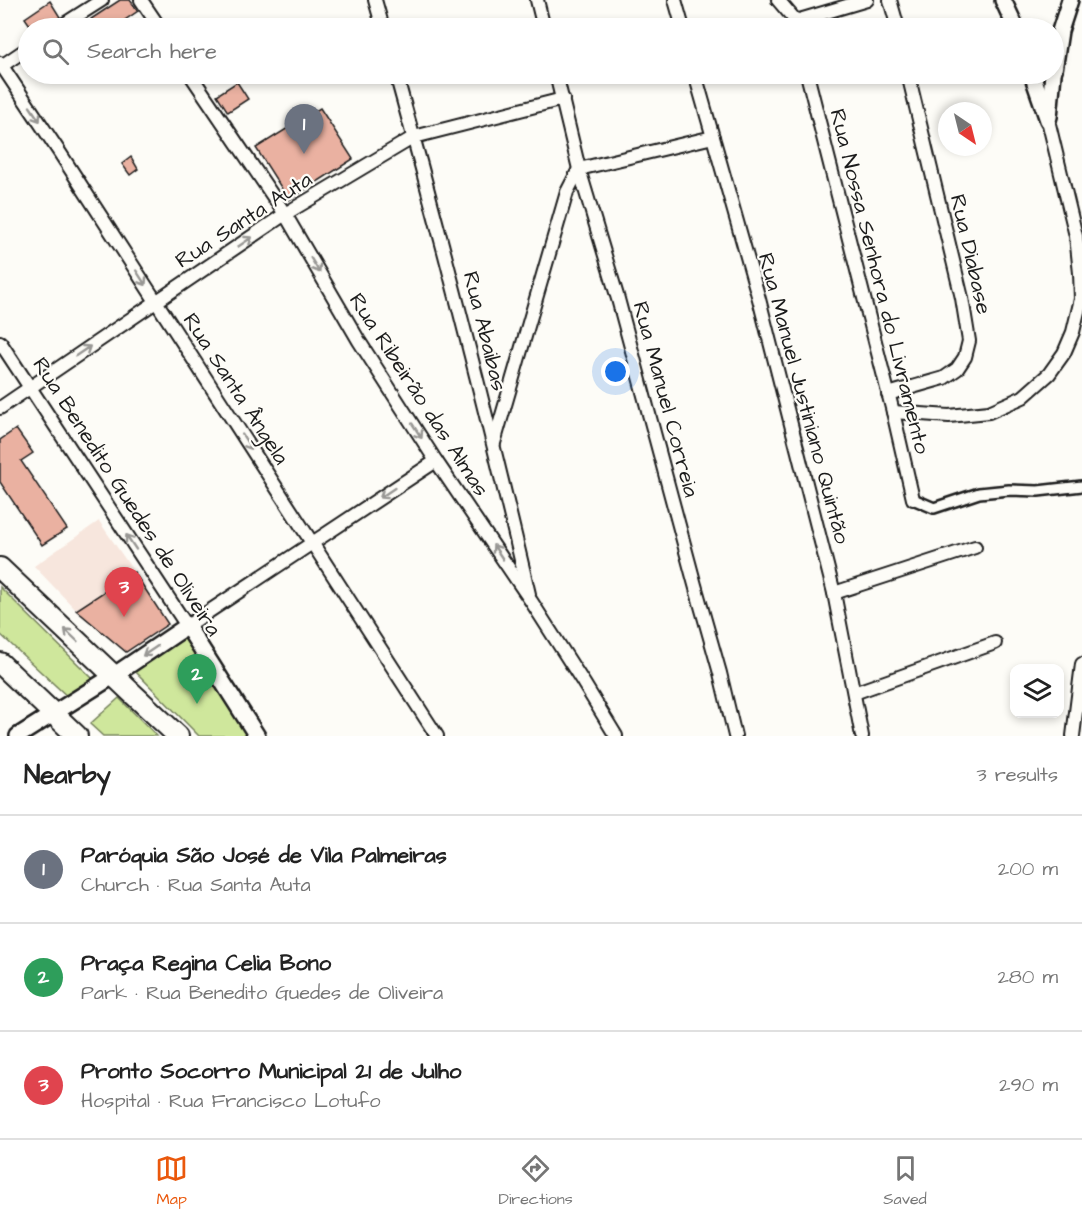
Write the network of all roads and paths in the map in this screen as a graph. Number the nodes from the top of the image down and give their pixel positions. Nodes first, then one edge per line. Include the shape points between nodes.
1 (102, 0) edge
2 (141, 0) edge
3 (375, 0) edge
4 (537, 0) edge
5 (675, 0) edge
6 (778, 0) edge
7 (867, 0) edge
8 (890, 0) edge
9 (1003, 0) edge
10 (1070, 0) edge
11 (74, 18) edge
12 (153, 18) edge
13 (380, 18) edge
14 (542, 18) edge
15 (680, 18) edge
16 (791, 18) edge
17 (816, 18) edge
18 (895, 18) edge
19 (1011, 18) edge
20 (1064, 18) edge
21 (18, 54) edge
22 (1, 65) edge
23 (197, 84) edge
24 (399, 84) edge
25 (559, 84) edge
26 (698, 84) edge
27 (810, 84) edge
28 (910, 84) edge
29 (1035, 84) edge
30 (1052, 84) edge
31 (563, 99) junction
32 (1048, 120) junction
33 (414, 136) junction
34 (713, 137) junction
35 (579, 170) junction
36 (285, 214) junction
37 (156, 302) junction
38 (0, 342) edge
39 (30, 388) junction
40 (888, 394) junction
41 (0, 408) edge
42 (893, 412) junction
43 (494, 444) junction
44 (436, 461) junction
45 (1082, 486) edge
46 (913, 499) joint
47 (312, 543) junction
48 (975, 547) dead end
49 (0, 568) edge
50 (834, 593) junction
51 (531, 601) junction
52 (187, 626) junction
53 (995, 643) dead end
54 (0, 663) edge
55 (1082, 664) edge
56 (113, 676) junction
57 (854, 693) junction
58 (53, 714) junction
59 (1075, 716) junction
60 (18, 736) edge
61 (77, 736) edge
62 (178, 736) edge
63 (257, 736) edge
64 (437, 736) edge
65 (616, 736) edge
66 (735, 736) edge
67 (862, 736) edge
68 (1067, 736) edge
69 (1073, 736) edge

1 - 11 street
2 - 12 street
3 - 13 street
4 - 14 street
5 - 15 street
6 - 16 street
7 - 17 street
8 - 18 street
9 - 19 street
10 - 20 street
21 - 22 street
22 -> 37 street, Rua Santa Ângela
23 - 36 street, Rua Ribeirão das Almas
24 - 33 street, Rua Abaibas
25 - 31 street, Rua Manuel Correia
26 - 34 street, Rua Manuel Justiniano Quintão
27 - 40 street, Rua Nossa Senhora do Livramento
28 - 40 street, Rua Diabase via 969,341 957,369 944,378
29 - 32 street
30 - 32 street
31 - 33 street, Rua Santa Auta
31 - 35 street, Rua Manuel Correia
32 - 42 street via 1076,236 1080,273 1081,298 1064,353 1049,374 1023,396 989,412 949,416
33 - 36 street, Rua Santa Auta
33 - 43 street, Rua Abaibas
34 - 35 street
34 - 50 street, Rua Manuel Justiniano Quintão
35 - 43 street via 567,192
35 - 66 street, Rua Manuel Correia via 618,299
37 -> 36 street, Rua Santa Auta
36 -> 44 street, Rua Ribeirão das Almas via 359,341
39 -> 37 street, Rua Santa Auta
37 -> 47 street, Rua Santa Ângela
38 - 39 street, Rua Benedito Guedes de Oliveira
39 - 41 street, Rua Santa Auta
52 -> 39 street, Rua Benedito Guedes de Oliveira
40 - 42 street, Rua Nossa Senhora do Livramento
42 - 46 street, Rua Nossa Senhora do Livramento
43 - 51 street, Rua Abaibas
44 -> 47 street
51 -> 44 street, Rua Ribeirão das Almas
45 - 46 street via 979,493 934,508
47 - 52 street
47 - 64 street, Rua Santa Ângela
48 - 50 street
56 -> 49 main road
50 - 57 street, Rua Manuel Justiniano Quintão
51 - 65 street, Rua Ribeirão das Almas
52 -> 56 street
52 - 63 street, Rua Benedito Guedes de Oliveira
53 - 57 street
54 - 58 main road
55 - 59 street
56 - 58 street
56 - 62 main road
57 - 67 street, Rua Manuel Justiniano Quintão
58 - 60 street
58 - 61 main road
59 - 68 street
59 - 69 street

